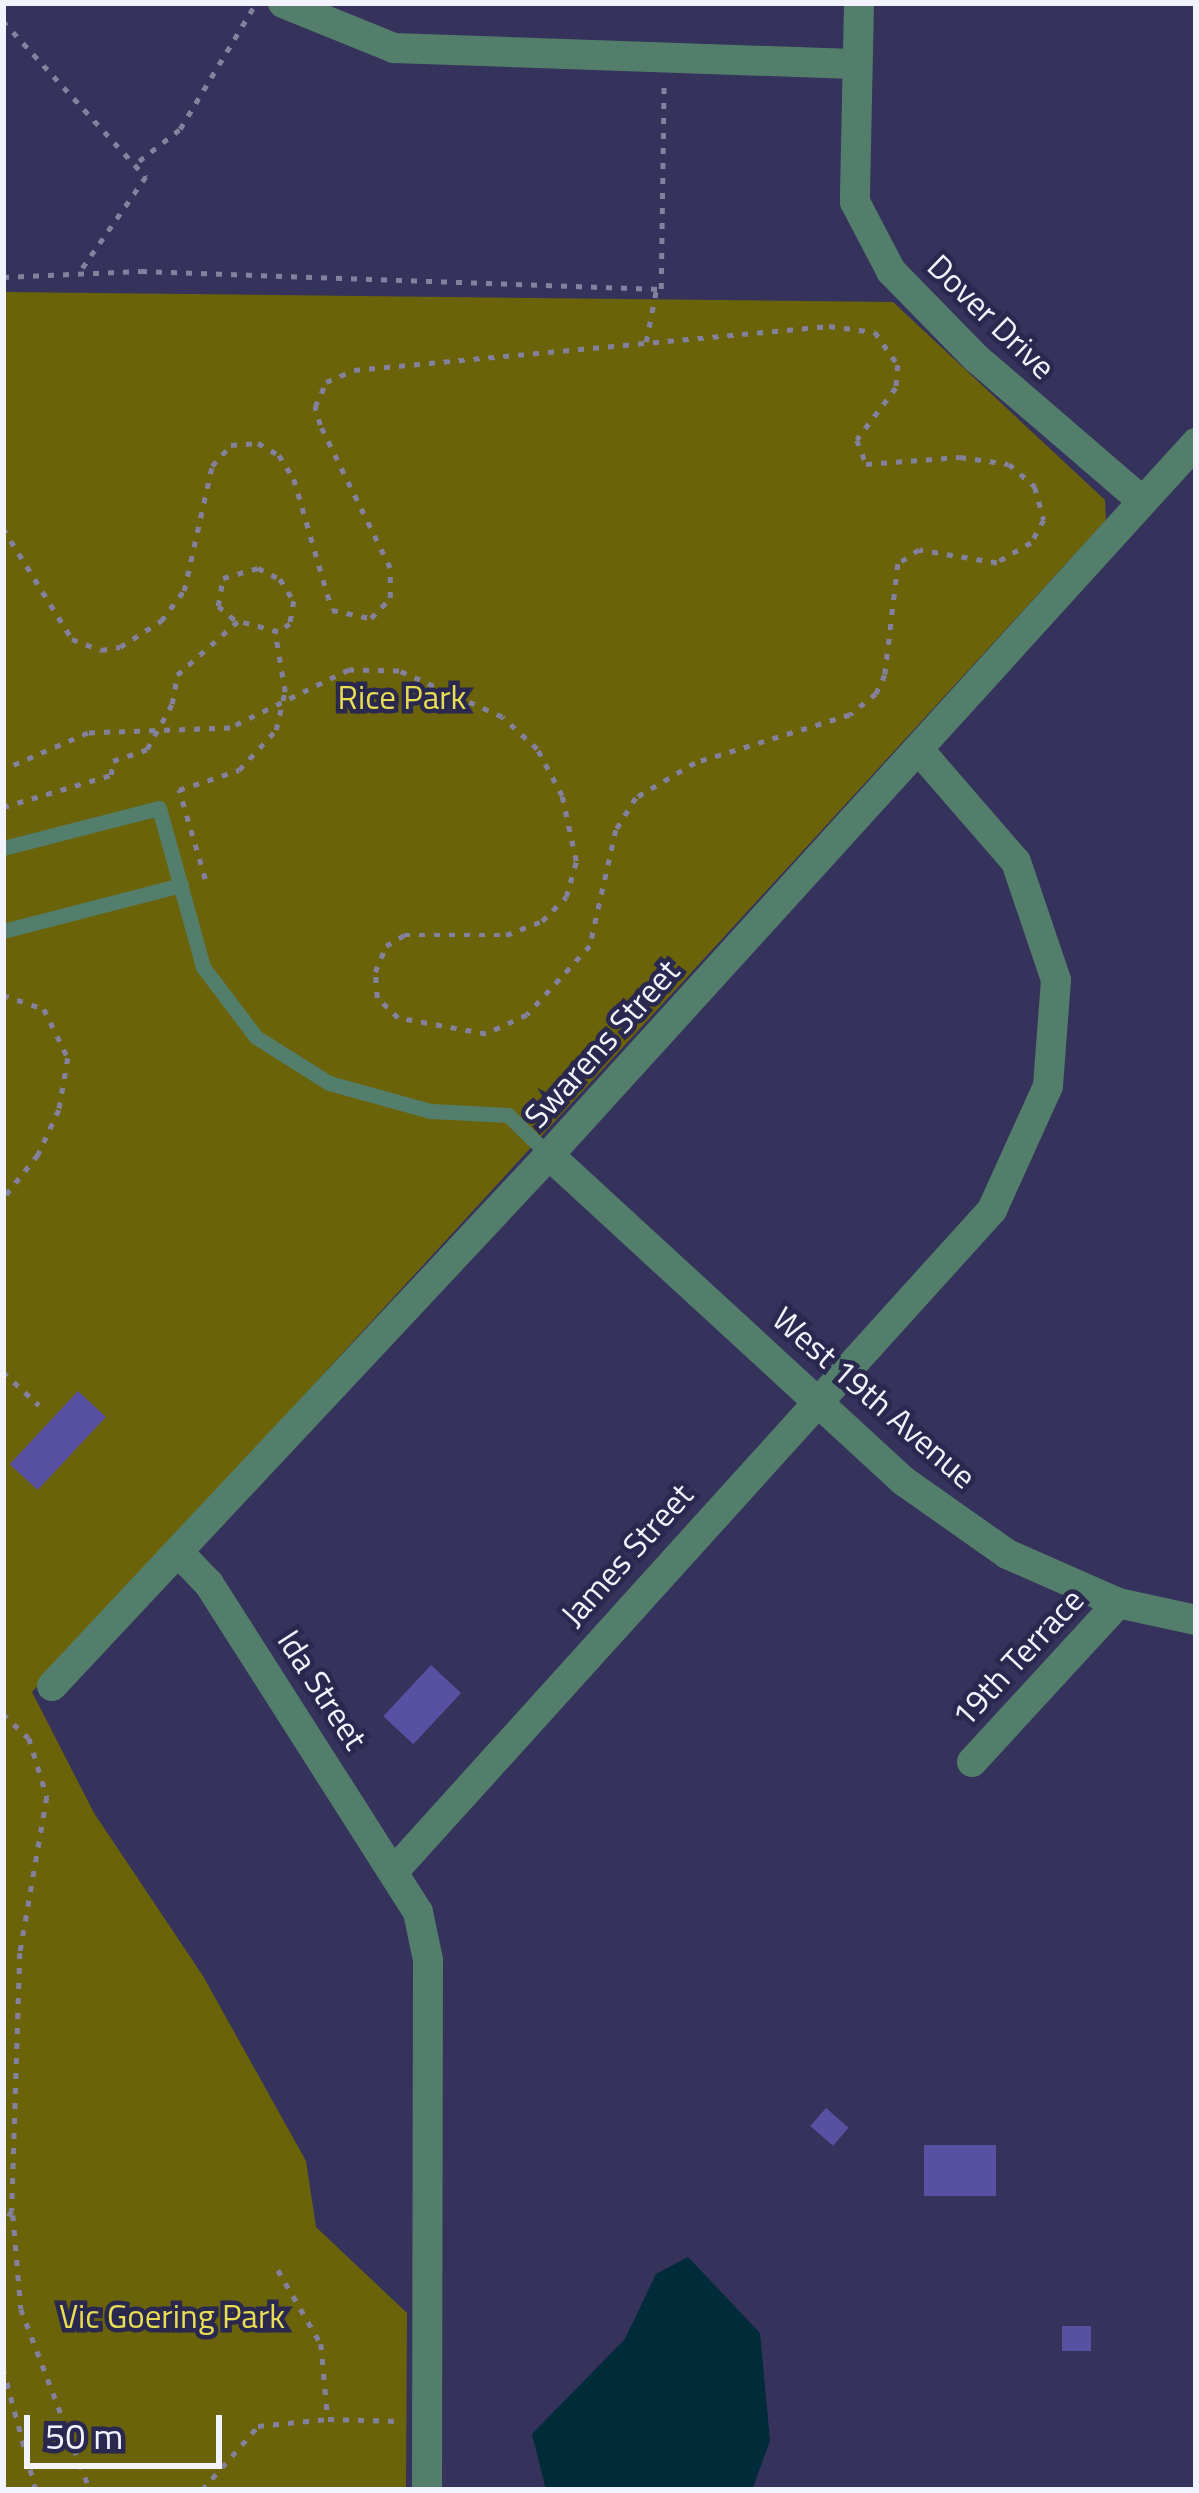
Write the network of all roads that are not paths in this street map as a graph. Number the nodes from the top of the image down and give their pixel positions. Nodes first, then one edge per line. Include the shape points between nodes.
1 (859, 3) edge
2 (268, 6) edge
3 (854, 64) junction
4 (1196, 443) edge
5 (1142, 501) junction
6 (919, 750) junction
7 (3, 848) edge
8 (181, 884) junction
9 (3, 931) edge
10 (550, 1155) junction
11 (814, 1398) junction
12 (181, 1555) junction
13 (1118, 1603) junction
14 (1196, 1620) edge
15 (52, 1686) dead end
16 (972, 1762) dead end
17 (395, 1870) junction
18 (427, 2490) edge

1 - 3 street, Dover Drive
2 - 3 street via 394,48
3 - 5 street, Dover Drive via 855,202 891,271 976,358
4 - 5 street, Swarens Street
5 - 6 street, Swarens Street
6 - 10 street, Swarens Street
6 - 11 street, James Street via 1016,862 1056,980 1048,1086 992,1210
7 - 8 lane via 159,808
8 - 9 lane
8 - 10 lane via 203,967 256,1036 329,1083 431,1111 508,1115
10 - 11 street, West 19th Avenue
10 - 12 street, Swarens Street
11 - 13 street, West 19th Avenue via 905,1482 1007,1554
11 - 17 street, James Street
12 - 15 street, Swarens Street
12 - 17 street, Ida Street via 209,1584
13 - 14 street, West 19th Avenue
13 - 16 street, 19th Terrace
17 - 18 street via 418,1912 428,1960

